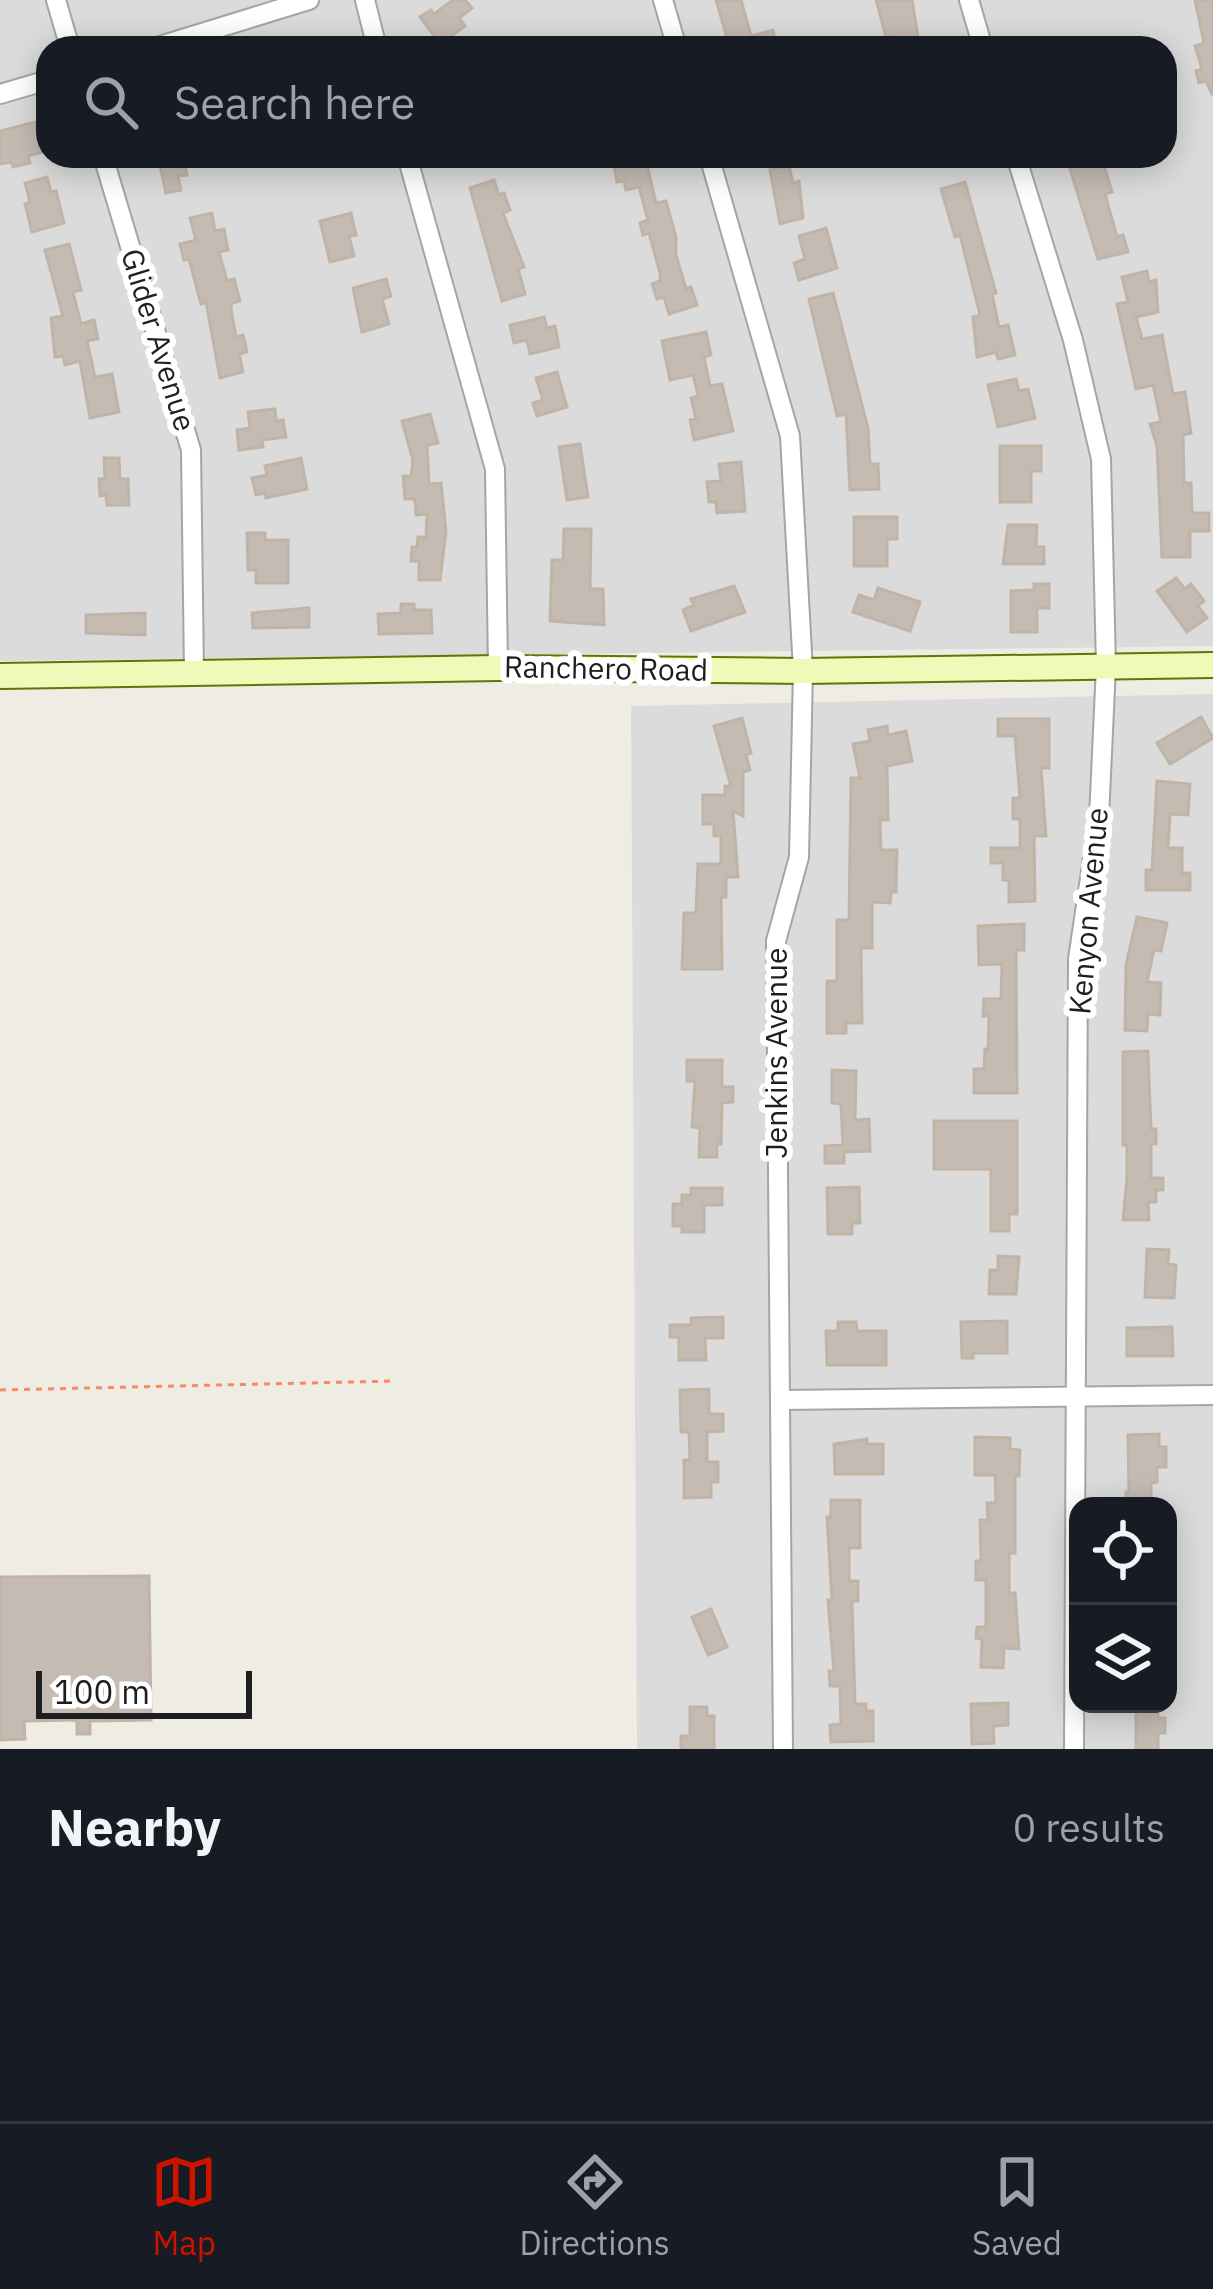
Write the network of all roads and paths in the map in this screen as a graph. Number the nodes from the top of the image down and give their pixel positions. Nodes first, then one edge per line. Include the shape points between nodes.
1 (56, 0) edge
2 (309, 0) edge
3 (365, 0) edge
4 (663, 0) edge
5 (969, 0) edge
6 (66, 36) edge
7 (192, 36) edge
8 (374, 36) edge
9 (674, 36) edge
10 (980, 36) edge
11 (36, 84) edge
12 (0, 94) edge
13 (107, 168) edge
14 (409, 168) edge
15 (712, 168) edge
16 (1020, 168) edge
17 (1213, 665) edge
18 (1106, 666) junction
19 (498, 668) junction
20 (802, 671) junction
21 (194, 672) junction
22 (0, 676) edge
23 (395, 1381) dead end
24 (0, 1390) edge
25 (1213, 1395) edge
26 (1076, 1398) junction
27 (781, 1400) junction
28 (783, 1749) edge
29 (1074, 1749) edge

1 - 6 street
2 - 7 street
3 - 8 street
4 - 9 street
5 - 10 street
11 - 12 street
13 - 21 street, Glider Avenue via 191,450
14 - 19 street via 495,469
15 - 20 street, Jenkins Avenue via 790,436
16 - 18 street, Kenyon Avenue via 1101,459
17 - 18 main road, Ranchero Road
18 - 20 main road, Ranchero Road
18 - 26 street, Kenyon Avenue via 1099,818 1078,959
19 - 20 main road, Ranchero Road
19 - 21 main road, Ranchero Road
20 - 27 street, Jenkins Avenue via 799,857 776,941
21 - 22 main road, Ranchero Road
23 - 24 path
25 - 26 street
26 - 27 street
26 - 29 street, Kenyon Avenue
27 - 28 street, Jenkins Avenue

